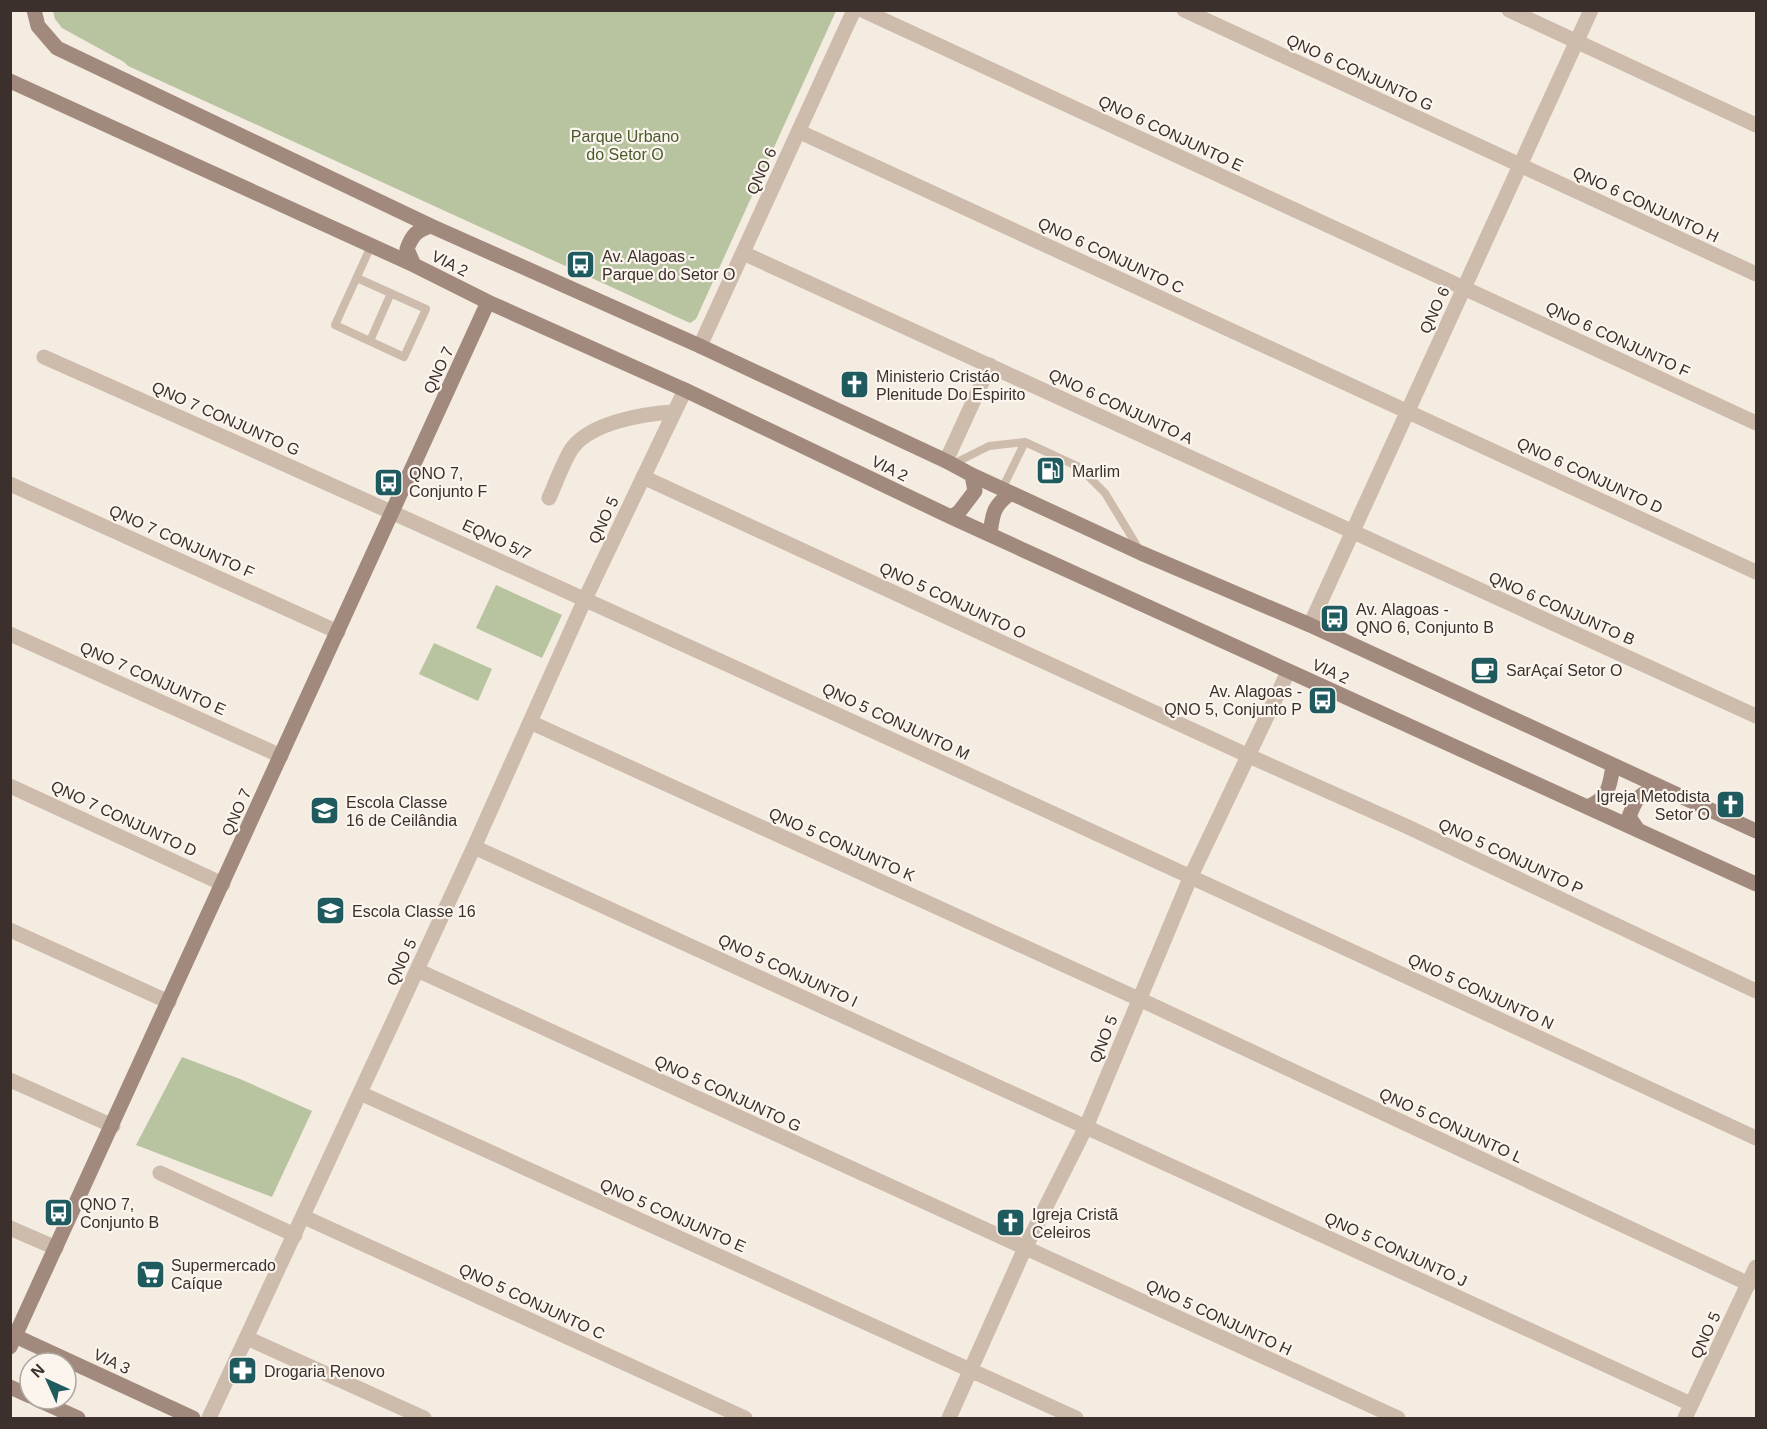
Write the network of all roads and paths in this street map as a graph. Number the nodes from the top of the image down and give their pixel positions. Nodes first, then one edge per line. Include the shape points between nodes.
1 (34, 10) edge
2 (854, 10) edge
3 (862, 10) edge
4 (1184, 10) edge
5 (1509, 10) edge
6 (1591, 10) edge
7 (1577, 42) junction
8 (10, 81) edge
9 (1756, 125) edge
10 (800, 132) junction
11 (1521, 165) junction
12 (431, 226) junction
13 (371, 246) junction
14 (743, 254) junction
15 (414, 265) junction
16 (1756, 274) edge
17 (357, 278) junction
18 (1465, 287) junction
19 (391, 293) junction
20 (488, 302) junction
21 (370, 341) junction
22 (700, 346) junction
23 (44, 357) dead end
24 (990, 365) junction
25 (685, 390) junction
26 (1408, 411) junction
27 (673, 412) junction
28 (1756, 423) edge
29 (1024, 442) junction
30 (950, 463) junction
31 (972, 475) junction
32 (643, 477) junction
33 (10, 484) edge
34 (1006, 491) junction
35 (549, 498) dead end
36 (393, 511) junction
37 (951, 517) junction
38 (1352, 532) junction
39 (990, 533) junction
40 (1141, 553) junction
41 (1756, 572) edge
42 (585, 599) junction
43 (1310, 625) junction
44 (338, 632) junction
45 (10, 634) edge
46 (1288, 672) junction
47 (1756, 716) edge
48 (530, 723) junction
49 (281, 756) junction
50 (1249, 756) junction
51 (1613, 765) junction
52 (10, 786) edge
53 (1661, 787) junction
54 (1587, 807) junction
55 (1638, 830) junction
56 (1756, 831) edge
57 (474, 847) junction
58 (1191, 876) junction
59 (223, 884) junction
60 (1756, 884) edge
61 (10, 930) edge
62 (417, 970) junction
63 (1756, 991) edge
64 (1139, 999) junction
65 (169, 1002) junction
66 (10, 1080) edge
67 (360, 1093) junction
68 (113, 1126) junction
69 (1086, 1127) junction
70 (1756, 1138) edge
71 (160, 1173) dead end
72 (304, 1217) junction
73 (10, 1227) edge
74 (295, 1235) junction
75 (56, 1248) junction
76 (1025, 1248) junction
77 (1756, 1267) edge
78 (1749, 1284) junction
79 (246, 1338) junction
80 (13, 1342) edge
81 (971, 1370) junction
82 (61, 1411) edge
83 (1688, 1412) edge
84 (78, 1419) edge
85 (193, 1419) edge
86 (209, 1419) edge
87 (424, 1419) edge
88 (745, 1419) edge
89 (949, 1419) edge
90 (1076, 1419) edge
91 (1398, 1419) edge

1 - 12 main road, VIA 2 via 38,26 57,48
2 - 10 street, QNO 6
3 - 18 street, QNO 6 CONJUNTO E
4 - 11 street, QNO 6 CONJUNTO G
5 - 7 street
6 - 7 street, QNO 6
7 - 9 street
7 - 11 street, QNO 6
8 - 13 main road, VIA 2
10 - 14 street, QNO 6
10 - 26 street, QNO 6 CONJUNTO C
11 - 16 street, QNO 6 CONJUNTO H
11 - 18 street, QNO 6
12 - 15 main road via 419,229 411,238 407,249
12 - 22 main road, VIA 2
13 - 15 main road, VIA 2
13 - 17 lane
14 - 22 street, QNO 6
14 - 24 street, QNO 6 CONJUNTO A
15 - 20 main road, VIA 2
17 - 19 lane
17 - 21 lane via 335,325
18 - 26 street, QNO 6
18 - 28 street, QNO 6 CONJUNTO F
19 - 21 lane
19 - 21 lane via 426,309 404,357
20 - 25 main road, VIA 2
20 - 36 main road, QNO 7
22 - 30 main road, VIA 2
23 - 36 street, QNO 7 CONJUNTO G
24 - 30 street
24 - 38 street, QNO 6 CONJUNTO A
25 - 27 street, QNO 5
25 - 37 main road, VIA 2
26 - 38 street, QNO 6
26 - 41 street, QNO 6 CONJUNTO D
27 - 32 street, QNO 5
27 - 35 street via 647,414 596,429 573,447
29 - 30 lane via 989,446
29 - 34 lane
29 - 40 lane via 1079,467 1105,493
30 - 31 main road, VIA 2
31 - 34 main road, VIA 2
31 - 37 main road via 975,491
32 - 42 street, QNO 5
32 - 50 street, QNO 5 CONJUNTO O
33 - 44 street, QNO 7 CONJUNTO F
34 - 39 main road via 993,512
34 - 40 main road, VIA 2
36 - 42 street, EQNO 5/7
36 - 44 main road, QNO 7
37 - 39 main road, VIA 2
38 - 43 street, QNO 6
38 - 47 street, QNO 6 CONJUNTO B
39 - 46 main road, VIA 2
40 - 43 main road, VIA 2
42 - 48 street, QNO 5
42 - 58 street, QNO 5 CONJUNTO M
43 - 51 main road, VIA 2
44 - 49 main road, QNO 7
45 - 49 street, QNO 7 CONJUNTO E
46 - 50 street, QNO 5
46 - 54 main road, VIA 2
48 - 57 street, QNO 5
48 - 64 street, QNO 5 CONJUNTO K
49 - 59 main road, QNO 7
50 - 58 street, QNO 5
50 - 63 street, QNO 5 CONJUNTO P
51 - 53 main road, VIA 2
51 - 54 main road via 1610,790
52 - 59 street, QNO 7 CONJUNTO D
53 - 55 main road via 1646,791 1635,801 1629,817
53 - 56 main road, VIA 2
54 - 55 main road, VIA 2
55 - 60 main road, VIA 2
57 - 62 street, QNO 5
57 - 69 street, QNO 5 CONJUNTO I
58 - 64 street, QNO 5
58 - 70 street, QNO 5 CONJUNTO N
59 - 65 main road, QNO 7
61 - 65 street
62 - 67 street, QNO 5
62 - 76 street, QNO 5 CONJUNTO G
64 - 69 street, QNO 5
64 - 78 street, QNO 5 CONJUNTO L
65 - 68 main road, QNO 7
66 - 68 street
67 - 72 street, QNO 5
67 - 81 street, QNO 5 CONJUNTO E
68 - 75 main road, QNO 7
69 - 76 street, QNO 5
69 - 83 street, QNO 5 CONJUNTO J
71 - 74 street
72 - 74 street, QNO 5
72 - 88 street, QNO 5 CONJUNTO C
73 - 75 street
74 - 79 street, QNO 5
75 - 80 main road, QNO 7
76 - 81 street, QNO 5
76 - 91 street, QNO 5 CONJUNTO H
77 - 78 street, QNO 5
78 - 83 street, QNO 5
79 - 86 street, QNO 5
79 - 87 street
80 - 85 main road, VIA 3
81 - 89 street, QNO 5
81 - 90 street, QNO 5 CONJUNTO E
82 - 84 main road

